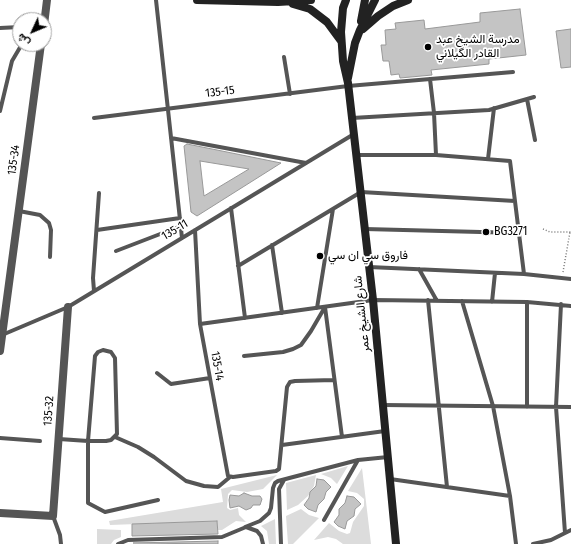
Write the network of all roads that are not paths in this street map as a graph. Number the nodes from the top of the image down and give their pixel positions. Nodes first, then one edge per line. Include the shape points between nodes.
1 (47, 0) edge
2 (156, 0) edge
3 (197, 0) edge
4 (228, 0) edge
5 (311, 0) edge
6 (346, 0) edge
7 (365, 0) edge
8 (375, 0) edge
9 (408, 0) edge
10 (278, 2) junction
11 (46, 12) edge
12 (12, 27) edge
13 (0, 28) edge
14 (359, 33) junction
15 (342, 42) junction
16 (17, 52) edge
17 (40, 52) edge
18 (284, 57) dead end
19 (513, 72) dead end
20 (430, 80) junction
21 (348, 84) junction
22 (290, 94) junction
23 (534, 97) dead end
24 (527, 99) junction
25 (168, 108) junction
26 (494, 108) junction
27 (0, 111) edge
28 (434, 113) junction
29 (94, 118) dead end
30 (352, 118) junction
31 (354, 134) junction
32 (171, 138) junction
33 (535, 140) dead end
34 (356, 155) junction
35 (436, 155) junction
36 (488, 159) junction
37 (306, 163) junction
38 (360, 192) junction
39 (99, 194) dead end
40 (515, 200) junction
41 (231, 208) junction
42 (333, 209) junction
43 (19, 210) junction
44 (180, 218) junction
45 (181, 226) junction
46 (365, 229) junction
47 (97, 230) junction
48 (195, 230) junction
49 (519, 233) junction
50 (182, 238) junction
51 (272, 245) junction
52 (116, 251) dead end
53 (50, 257) dead end
54 (238, 266) junction
55 (369, 267) junction
56 (419, 269) junction
57 (495, 273) junction
58 (524, 274) junction
59 (571, 279) edge
60 (94, 291) junction
61 (373, 300) junction
62 (428, 300) junction
63 (437, 301) junction
64 (462, 301) junction
65 (492, 302) junction
66 (527, 302) junction
67 (561, 304) junction
68 (325, 306) junction
69 (571, 306) edge
70 (68, 307) junction
71 (318, 308) junction
72 (282, 313) junction
73 (245, 318) junction
74 (200, 324) junction
75 (2, 335) junction
76 (0, 352) edge
77 (244, 356) dead end
78 (156, 373) dead end
79 (210, 378) junction
80 (334, 380) junction
81 (383, 405) junction
82 (438, 406) junction
83 (493, 406) junction
84 (527, 407) junction
85 (556, 407) junction
86 (571, 408) edge
87 (385, 432) junction
88 (115, 437) junction
89 (342, 437) junction
90 (0, 438) edge
91 (59, 440) junction
92 (88, 440) junction
93 (40, 441) dead end
94 (282, 445) junction
95 (388, 457) junction
96 (358, 460) junction
97 (230, 477) junction
98 (285, 478) junction
99 (390, 478) junction
100 (447, 487) junction
101 (510, 496) junction
102 (158, 500) dead end
103 (0, 513) edge
104 (53, 516) junction
105 (324, 520) dead end
106 (245, 527) dead end
107 (571, 530) edge
108 (565, 533) junction
109 (551, 542) edge
110 (61, 544) edge
111 (118, 544) edge
112 (263, 544) edge
113 (280, 544) edge
114 (396, 544) edge
115 (516, 544) edge
116 (533, 544) edge

1 - 11 street
2 - 25 lane
3 - 4 street
4 - 10 street
5 - 10 street
6 - 15 street, شارع الشيخ عمر via 343,8
7 - 14 street
8 - 14 street, شارع الشيخ عمر
9 - 14 street via 378,16
10 - 15 street via 298,4 310,9 327,22
12 - 13 lane
14 - 21 street, شارع الشيخ عمر via 350,64
15 - 21 street, شارع الشيخ عمر
16 - 27 lane via 12,61
17 - 43 street, 135-34
18 - 22 lane
19 - 20 lane, 135-15
20 - 21 lane, 135-15
20 - 28 lane
21 - 22 lane, 135-15
21 - 30 street, شارع الشيخ عمر
22 - 25 lane, 135-15
23 - 24 lane
24 - 26 lane
24 - 33 lane
25 - 29 lane, 135-15
25 - 32 lane
26 - 28 lane
26 - 36 lane
28 - 30 lane
28 - 35 lane
30 - 31 street, شارع الشيخ عمر
31 - 34 street, شارع الشيخ عمر
31 - 37 lane, 135-11
32 - 37 lane
32 - 44 lane
34 - 35 lane
34 - 38 street, شارع الشيخ عمر
35 - 36 lane
36 - 40 lane via 510,161
37 - 41 lane, 135-11
38 - 40 lane
38 - 42 lane
38 - 46 street, شارع الشيخ عمر
39 - 47 lane
40 - 49 lane
41 - 48 lane, 135-11
41 - 54 lane
42 - 51 lane
42 - 71 lane
43 - 53 lane via 40,215 49,223
43 - 75 street, 135-34
44 - 45 lane
44 - 47 lane
45 - 50 lane
45 - 52 lane
46 - 49 lane
46 - 55 street, شارع الشيخ عمر
47 - 60 lane
48 - 50 lane, 135-11
48 - 74 lane, 135-14
49 - 58 lane
50 - 60 lane, 135-11
51 - 54 lane
51 - 72 lane
54 - 73 lane
55 - 56 lane
55 - 61 street, شارع الشيخ عمر
56 - 57 lane
56 - 63 lane
57 - 58 lane
57 - 65 lane
58 - 59 lane
60 - 70 lane, 135-11
61 - 62 lane
61 - 68 lane
61 - 81 street, شارع الشيخ عمر
62 - 63 lane
62 - 82 lane
63 - 64 lane
64 - 65 lane
64 - 83 lane
65 - 66 lane
66 - 67 lane
66 - 84 lane
67 - 69 lane
67 - 85 lane
68 - 71 lane
68 - 77 lane via 301,345 283,352
68 - 80 lane
70 - 75 lane, 135-11
70 - 91 street, 135-32
71 - 72 lane
72 - 73 lane
73 - 74 lane
74 - 79 lane, 135-14
75 - 76 street, 135-34
78 - 79 lane via 171,384
79 - 97 lane, 135-14 via 227,475
80 - 89 lane
80 - 94 lane via 290,382 287,387
81 - 82 lane
81 - 87 street, شارع الشيخ عمر
82 - 83 lane
82 - 100 lane
83 - 84 lane
83 - 101 lane
84 - 85 lane
85 - 86 lane
85 - 108 lane
87 - 89 lane
87 - 95 street, شارع الشيخ عمر
88 - 92 lane via 111,440
88 - 92 lane via 118,430 115,358 111,352 103,350 95,356
88 - 97 lane via 143,450 186,481 218,487
89 - 94 lane
90 - 93 lane
91 - 92 lane
91 - 104 street, 135-32
92 - 102 lane via 88,503 105,512
94 - 97 lane via 279,469 276,471
95 - 96 lane
95 - 99 street, شارع الشيخ عمر
96 - 98 lane
96 - 105 lane
98 - 106 lane via 273,488 271,508 267,516
98 - 113 lane via 279,489
99 - 100 lane
99 - 114 street, شارع الشيخ عمر
100 - 101 lane
101 - 115 lane
103 - 104 street
104 - 110 lane
107 - 108 lane
108 - 109 lane
109 - 116 lane
111 - 112 lane via 128,540 222,537 246,527 257,531

